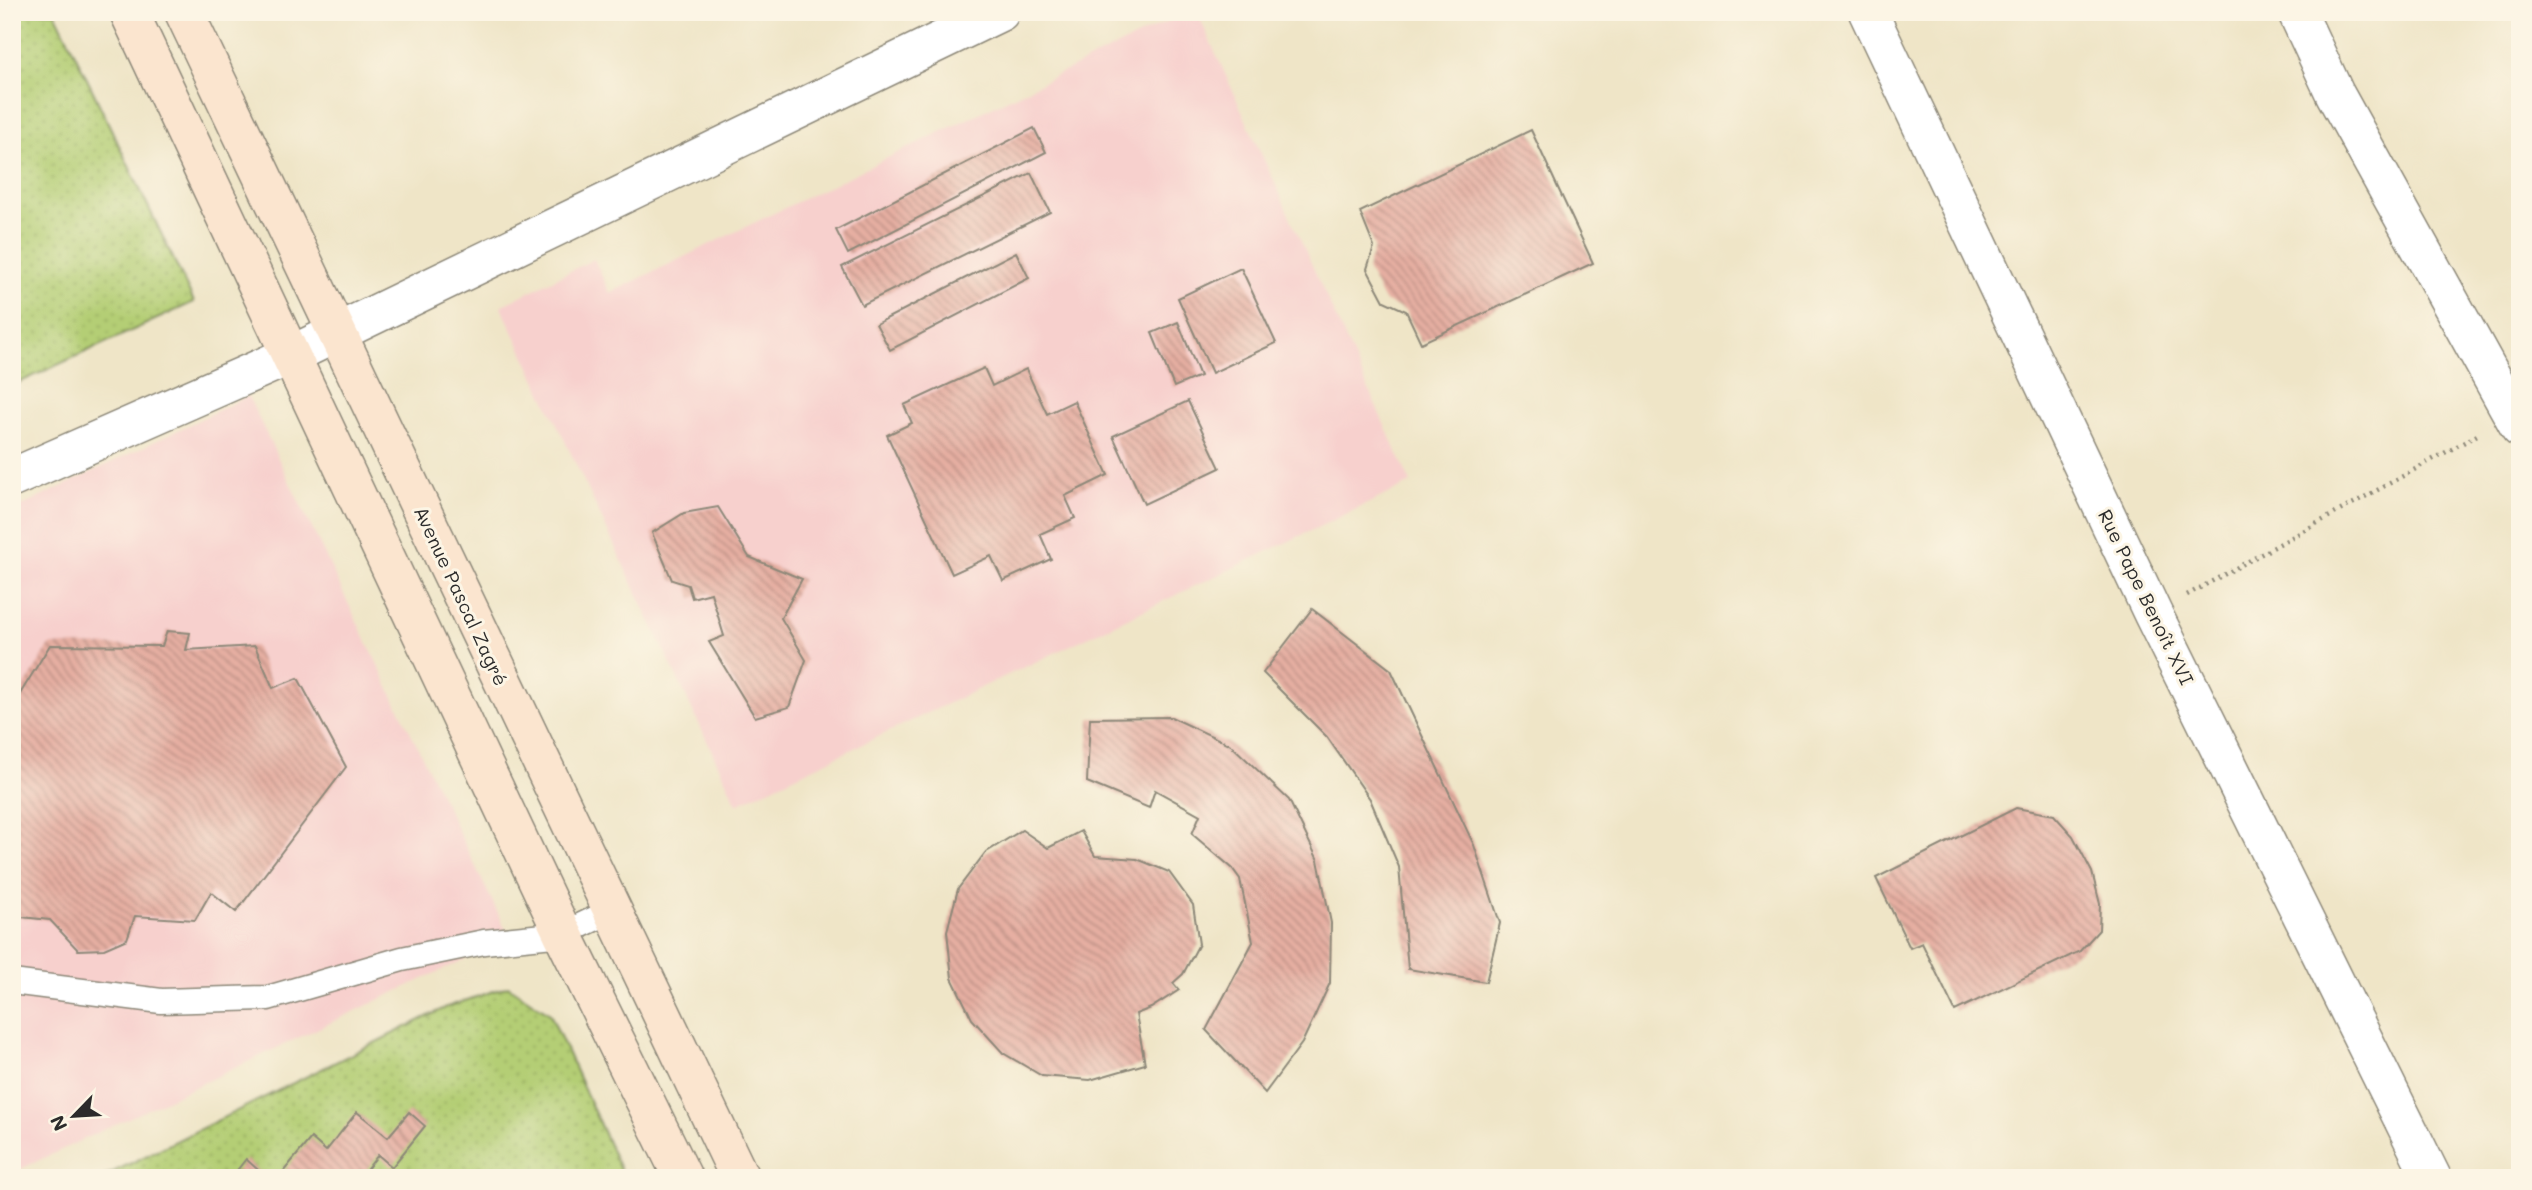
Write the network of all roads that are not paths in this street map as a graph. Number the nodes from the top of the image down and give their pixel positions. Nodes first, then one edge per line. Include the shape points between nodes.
1 (129, 12) edge
2 (184, 12) edge
3 (1000, 12) edge
4 (1868, 12) edge
5 (2297, 12) edge
6 (335, 332) junction
7 (291, 355) junction
8 (2516, 421) edge
9 (12, 478) edge
10 (611, 911) junction
11 (563, 934) junction
12 (12, 982) edge
13 (683, 1178) edge
14 (740, 1178) edge
15 (2431, 1178) edge

1 - 7 main road
2 - 6 main road, Avenue Pascal Zagré
3 - 6 street
4 - 15 street, Rue Pape Benoît XVI via 2153,614
5 - 8 street via 2335,94
6 - 7 street
6 - 10 main road, Avenue Pascal Zagré
7 - 9 street
7 - 11 main road
10 - 11 lane
10 - 14 main road, Avenue Pascal Zagré
11 - 12 lane via 457,948 268,998 161,1001
11 - 13 main road

